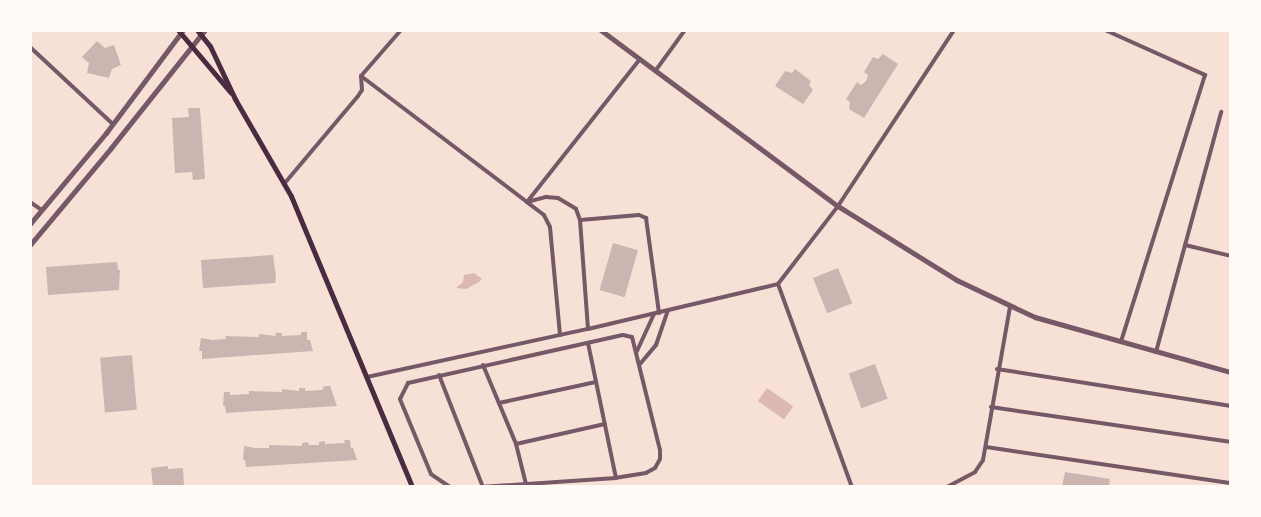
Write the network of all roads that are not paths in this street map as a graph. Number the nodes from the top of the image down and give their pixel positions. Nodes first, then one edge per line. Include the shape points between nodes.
1 (401, 30) edge
2 (602, 30) edge
3 (685, 30) edge
4 (954, 30) edge
5 (1105, 30) edge
6 (180, 31) edge
7 (201, 31) edge
8 (191, 46) junction
9 (30, 47) edge
10 (641, 58) junction
11 (656, 70) junction
12 (361, 76) junction
13 (235, 99) junction
14 (1221, 112) dead end
15 (113, 124) junction
16 (284, 184) junction
17 (30, 202) edge
18 (527, 202) junction
19 (838, 206) junction
20 (42, 210) junction
21 (580, 220) junction
22 (30, 224) edge
23 (30, 245) edge
24 (1185, 245) junction
25 (1231, 256) edge
26 (778, 284) junction
27 (1010, 307) junction
28 (669, 311) junction
29 (656, 313) junction
30 (588, 329) junction
31 (560, 335) junction
32 (1121, 342) junction
33 (588, 343) junction
34 (637, 352) junction
35 (1156, 352) junction
36 (640, 364) junction
37 (483, 365) junction
38 (997, 369) junction
39 (1231, 372) edge
40 (439, 375) junction
41 (367, 377) junction
42 (596, 382) junction
43 (499, 403) junction
44 (1231, 406) edge
45 (991, 407) junction
46 (605, 424) junction
47 (1231, 442) edge
48 (516, 444) junction
49 (986, 447) junction
50 (616, 478) junction
51 (1231, 483) edge
52 (526, 484) junction
53 (412, 487) edge
54 (450, 487) edge
55 (478, 487) edge
56 (483, 487) edge
57 (852, 487) edge
58 (947, 487) edge

1 - 12 street
2 - 10 street
3 - 11 street
4 - 19 street
5 - 32 street via 1205,75
6 - 8 main road
6 - 15 street
7 - 8 street
7 - 13 main road
8 - 13 main road
8 - 23 street
9 - 15 street
10 - 11 street
10 - 18 street
11 - 19 street
12 - 16 street via 362,90 358,96
12 - 18 street
13 - 16 main road
14 - 24 street
15 - 20 street
16 - 41 main road
17 - 20 street
18 - 21 street via 552,197 571,204
18 - 31 street via 544,215 550,227
19 - 26 street
19 - 27 street via 921,260
20 - 22 street
21 - 29 street via 639,214 646,218
21 - 30 street
24 - 25 street
24 - 35 street
26 - 28 street
26 - 57 street
27 - 32 street
27 - 38 street
28 - 29 street
28 - 36 street via 656,345
29 - 30 street
29 - 34 street
30 - 31 street
31 - 41 street
32 - 35 street
33 - 34 street via 628,335 635,341
33 - 37 street
33 - 42 street
34 - 36 street
35 - 39 street
36 - 50 street via 660,459 646,473
37 - 40 street
37 - 43 street
38 - 44 street
38 - 45 street
40 - 54 street via 408,383 400,399 430,474
40 - 56 street
41 - 53 main road
42 - 43 street
42 - 46 street
43 - 48 street
45 - 47 street
45 - 49 street
46 - 48 street
46 - 50 street
48 - 52 street
49 - 51 street
49 - 58 street via 975,472
50 - 52 street
52 - 56 street
55 - 56 street

